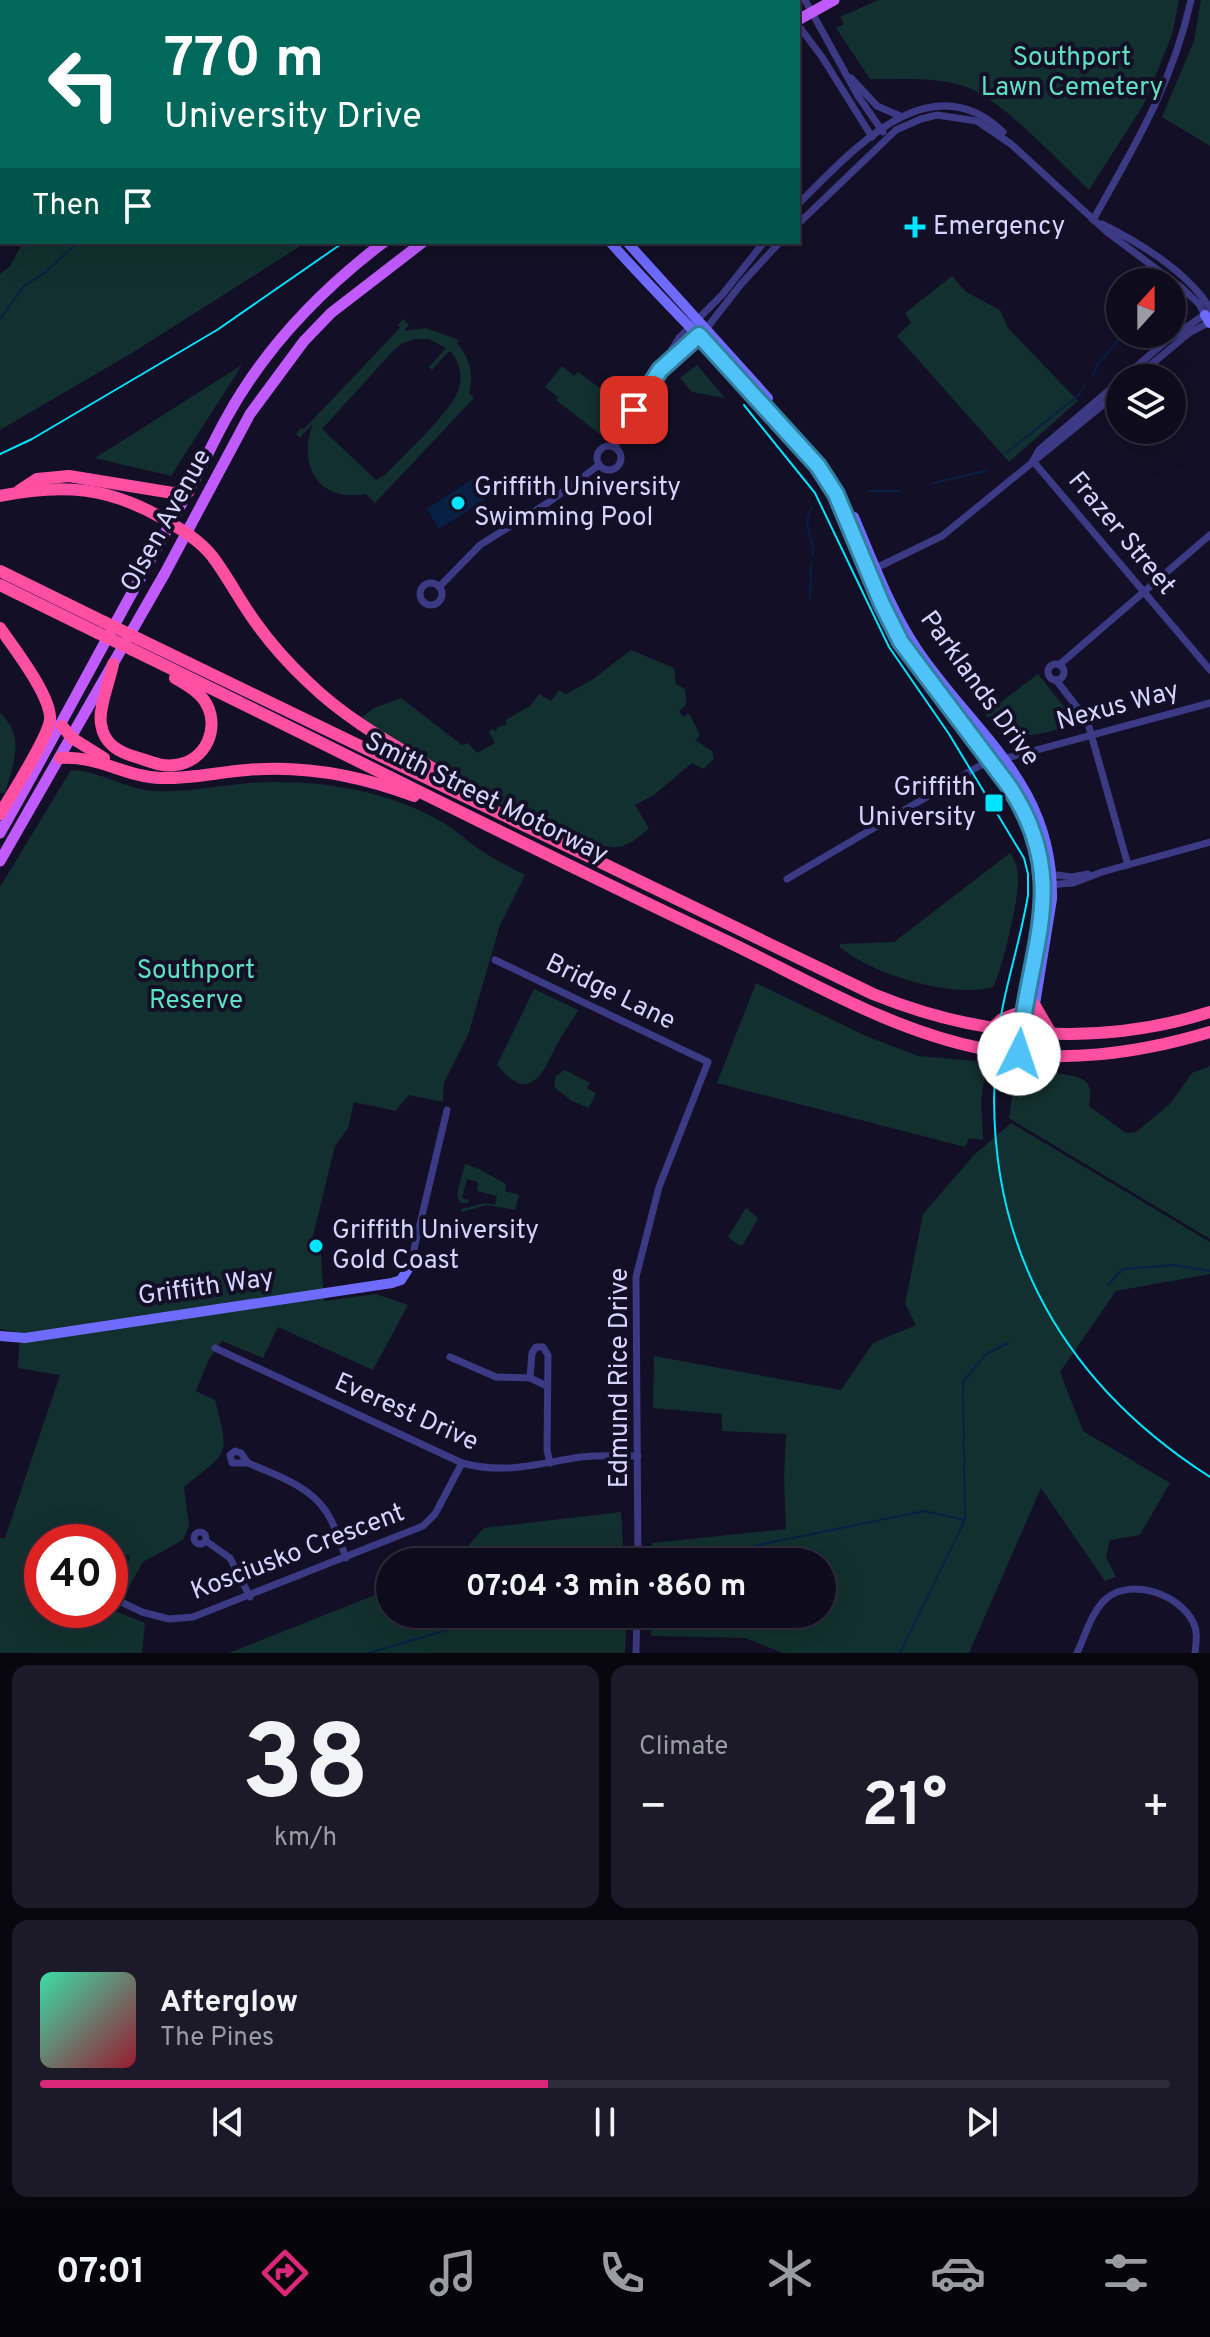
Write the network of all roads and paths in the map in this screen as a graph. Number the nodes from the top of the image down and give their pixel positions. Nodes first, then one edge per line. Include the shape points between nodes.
1 (805, 0) edge
2 (834, 0) edge
3 (1191, 0) edge
4 (811, 11) junction
5 (800, 21) edge
6 (800, 26) edge
7 (844, 70) junction
8 (901, 116) junction
9 (880, 128) junction
10 (871, 135) junction
11 (886, 138) junction
12 (1011, 144) junction
13 (878, 145) junction
14 (800, 202) edge
15 (800, 218) edge
16 (1093, 220) junction
17 (382, 244) edge
18 (420, 244) edge
19 (612, 244) edge
20 (629, 244) edge
21 (762, 244) edge
22 (778, 244) edge
23 (1209, 317) edge
24 (698, 328) junction
25 (1139, 364) edge
26 (1152, 364) edge
27 (1106, 393) edge
28 (1106, 403) edge
29 (615, 447) junction
30 (1033, 461) junction
31 (599, 465) junction
32 (17, 491) junction
33 (189, 491) junction
34 (0, 496) edge
35 (171, 523) junction
36 (187, 533) junction
37 (1210, 535) edge
38 (872, 569) junction
39 (0, 571) edge
40 (0, 585) edge
41 (439, 587) dead end
42 (1143, 592) junction
43 (0, 628) edge
44 (101, 628) junction
45 (136, 644) junction
46 (113, 664) junction
47 (1059, 665) junction
48 (1210, 670) edge
49 (1056, 680) junction
50 (1210, 703) edge
51 (62, 726) junction
52 (1092, 735) junction
53 (72, 738) junction
54 (60, 758) junction
55 (1003, 758) junction
56 (990, 762) junction
57 (116, 766) junction
58 (433, 799) junction
59 (500, 813) junction
60 (0, 814) edge
61 (0, 833) edge
62 (1210, 842) edge
63 (0, 861) edge
64 (1128, 865) junction
65 (787, 879) dead end
66 (1048, 880) junction
67 (495, 960) dead end
68 (1028, 1008) junction
69 (1210, 1012) edge
70 (991, 1029) junction
71 (1210, 1032) edge
72 (1025, 1033) junction
73 (1052, 1035) junction
74 (1023, 1054) junction
75 (708, 1062) joint
76 (447, 1110) dead end
77 (410, 1266) joint
78 (0, 1336) edge
79 (215, 1348) dead end
80 (450, 1357) dead end
81 (530, 1378) junction
82 (547, 1386) junction
83 (638, 1456) junction
84 (248, 1463) dead end
85 (462, 1463) junction
86 (550, 1463) junction
87 (206, 1541) dead end
88 (638, 1548) edge
89 (346, 1558) junction
90 (250, 1597) junction
91 (128, 1605) edge
92 (637, 1628) edge
93 (636, 1653) edge
94 (1077, 1653) edge
95 (1195, 1653) edge

1 - 4 street
2 - 4 main road
3 - 16 street via 1166,85
4 - 5 main road
4 - 7 street
6 - 10 street
7 - 8 street via 877,106
7 - 9 street
8 - 9 street
8 - 12 street via 930,107 972,112 993,123
9 - 10 street
9 - 11 street
10 - 13 street
10 - 14 street
11 - 12 street via 909,123 937,115 977,121
11 - 13 street
12 - 16 street
13 - 15 street
16 - 23 street via 1182,288
17 - 33 main road, Olsen Avenue via 324,292 287,333 227,416
18 - 36 main road, Olsen Avenue via 331,313 304,341 250,414
19 - 24 street, Parklands Drive
20 - 24 street, Parklands Drive
21 - 24 street
22 - 24 street
23 - 25 street
23 - 26 street
24 - 29 street via 660,370
24 - 38 street, Parklands Drive via 826,464
27 - 30 street
28 - 30 street
29 - 31 street via 600,450
29 - 31 street via 622,456 618,467 606,470
30 - 38 street via 942,536
30 - 42 street, Frazer Street
31 - 41 street via 480,545
32 - 33 highway via 33,480 55,476
32 - 34 highway
32 - 35 highway via 102,492
33 - 35 main road, Olsen Avenue
35 - 36 highway
35 - 51 main road, Olsen Avenue
36 - 46 main road, Olsen Avenue
36 - 59 highway via 212,556 257,625 310,684 364,727
37 - 42 street
38 - 55 street, Parklands Drive via 915,647
38 - 56 street, Parklands Drive via 890,623 907,652
39 - 44 highway, Smith Street Motorway
40 - 44 highway, Smith Street Motorway
42 - 47 street
42 - 48 street, Frazer Street
43 - 60 highway via 45,698 50,718
44 - 45 highway, Smith Street Motorway, bridge
45 - 46 highway via 142,661 205,701 211,731 197,756 183,764 161,765 126,755 107,741 100,717
45 - 58 highway, Smith Street Motorway
45 - 59 highway, Smith Street Motorway
46 - 53 main road, Olsen Avenue
47 - 49 street via 1064,675
47 - 49 street via 1048,670
49 - 52 street via 1086,718
50 - 52 street, Nexus Way
51 - 53 highway
51 - 61 main road, Olsen Avenue
52 - 55 street, Nexus Way
52 - 64 street
53 - 54 main road, Olsen Avenue
53 - 57 highway
54 - 57 highway
54 - 63 main road, Olsen Avenue
55 - 56 street, Nexus Way
55 - 66 street, Parklands Drive via 1039,816
56 - 65 street, Nexus Way
56 - 66 street, Parklands Drive via 1027,817
57 - 58 highway via 159,778 249,769 316,771
58 - 74 highway, Smith Street Motorway via 876,1015 956,1043
59 - 70 highway, Smith Street Motorway via 873,994 939,1018
62 - 64 street
64 - 66 street
66 - 68 street, Parklands Drive
67 - 75 street, Bridge Lane
68 - 70 highway
68 - 72 street, Parklands Drive
68 - 73 highway
69 - 73 highway, Smith Street Motorway via 1156,1026
70 - 72 highway, Smith Street Motorway
71 - 74 highway, Smith Street Motorway via 1129,1052
72 - 73 highway, Smith Street Motorway
72 - 74 street, Parklands Drive
75 - 83 street, Edmund Rice Drive via 659,1187 636,1277
76 - 77 street
77 - 78 street, Griffith Way via 392,1283 25,1338
79 - 85 street, Everest Drive
80 - 81 street via 496,1377
81 - 82 street
81 - 82 street via 532,1351 543,1347 548,1352
82 - 86 street
83 - 86 street, Everest Drive
83 - 88 street, Edmund Rice Drive
84 - 89 street via 298,1486 318,1502 331,1519
85 - 86 street, Everest Drive via 493,1470
85 - 89 street, Kosciusko Crescent via 426,1523
87 - 90 street via 230,1558
89 - 90 street, Kosciusko Crescent
90 - 91 street, Kosciusko Crescent via 193,1617 169,1619
92 - 93 street
94 - 95 street via 1099,1606 1118,1591 1134,1588 1149,1590 1188,1615 1196,1632

